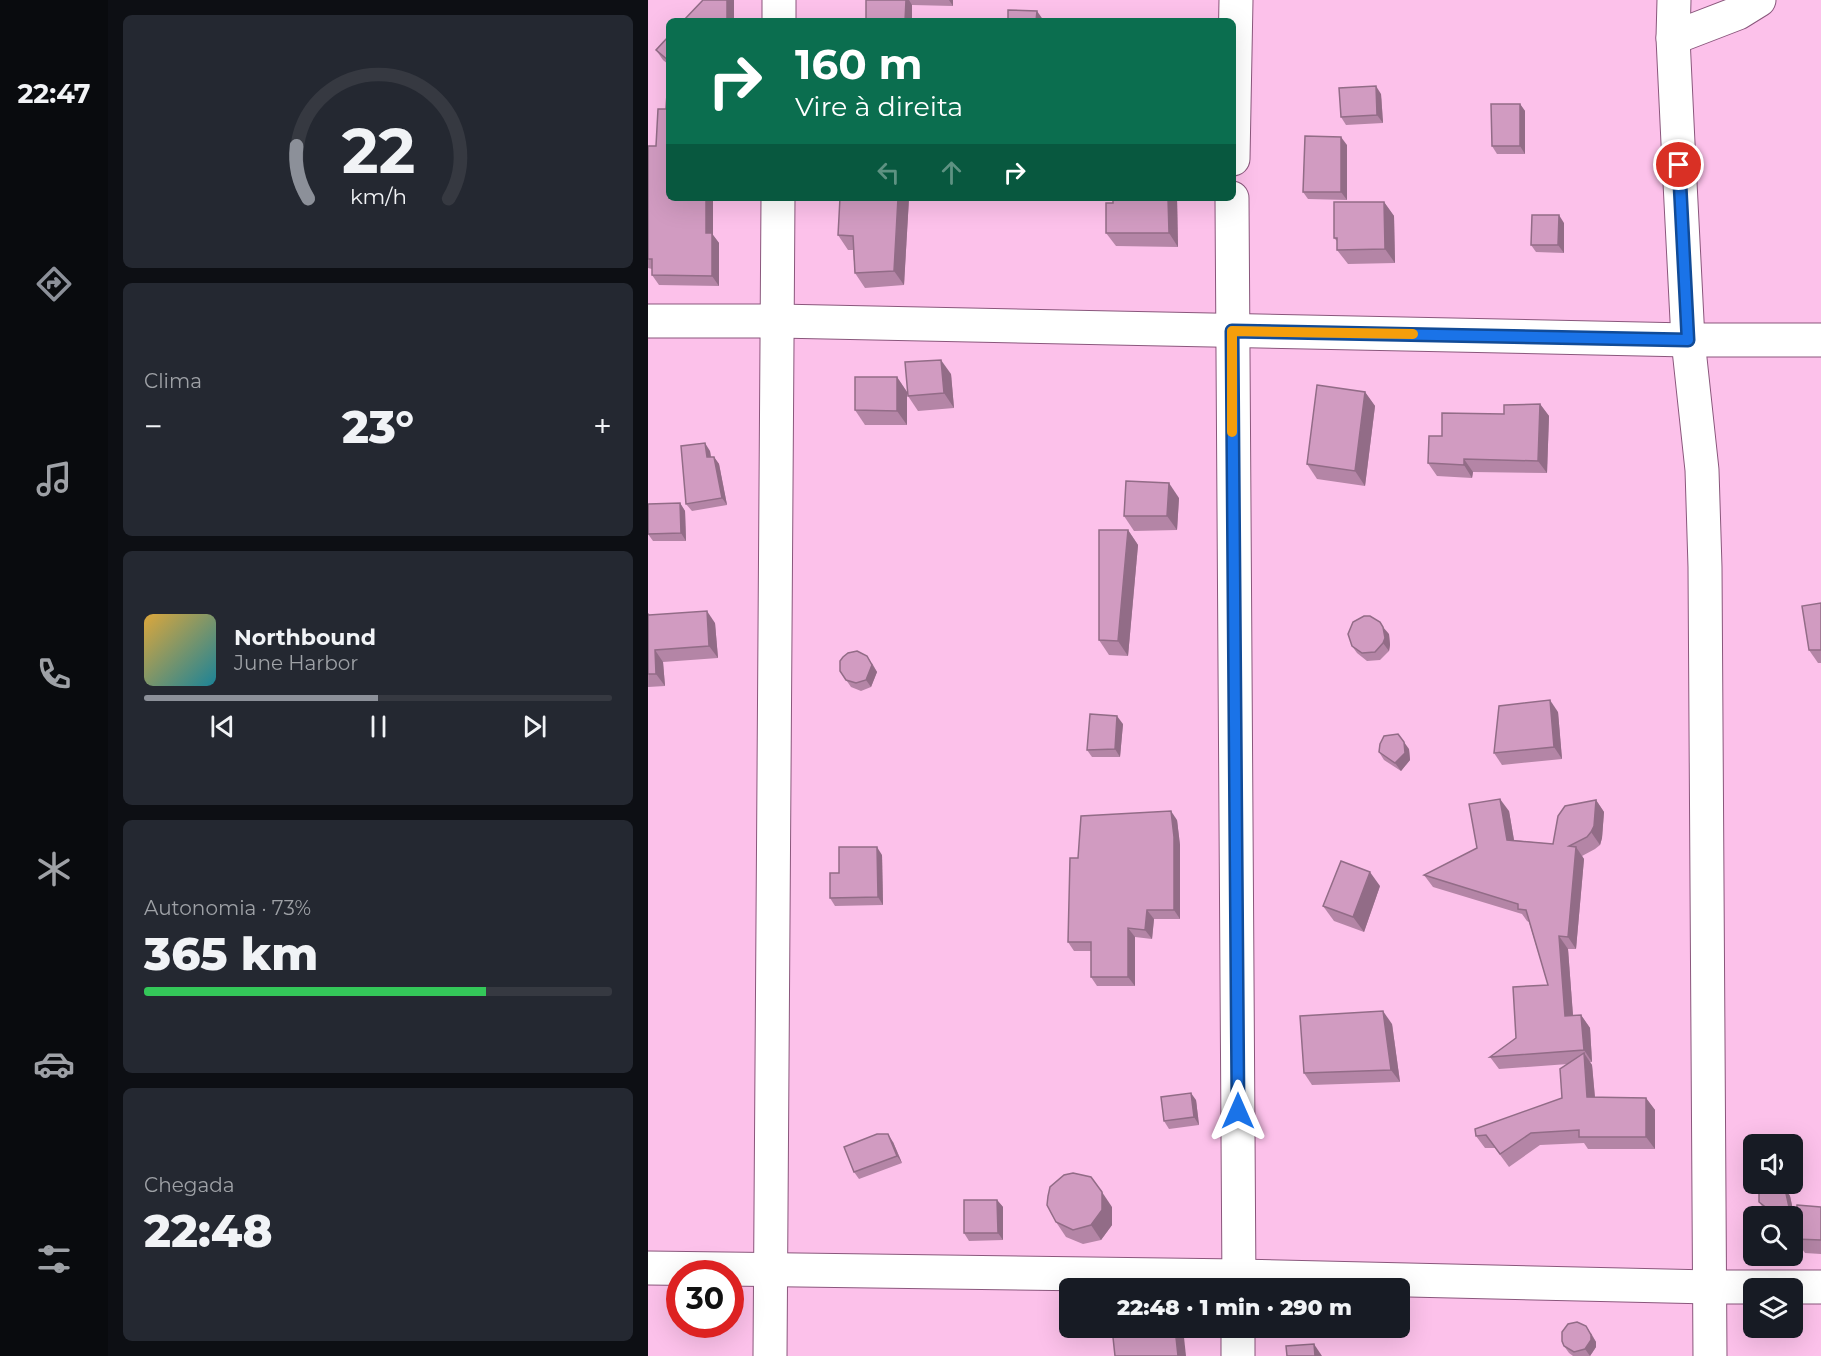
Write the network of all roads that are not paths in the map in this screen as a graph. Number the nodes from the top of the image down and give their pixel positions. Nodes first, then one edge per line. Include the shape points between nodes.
1 (779, 0) edge
2 (1236, 0) edge
3 (1674, 0) edge
4 (1759, 0) edge
5 (779, 18) edge
6 (1236, 18) edge
7 (1673, 38) junction
8 (778, 201) edge
9 (1232, 201) edge
10 (648, 321) edge
11 (778, 321) junction
12 (1232, 331) junction
13 (1688, 340) junction
14 (1821, 340) edge
15 (648, 1268) edge
16 (770, 1270) junction
17 (1083, 1278) edge
18 (1239, 1278) edge
19 (1410, 1284) edge
20 (1710, 1287) junction
21 (1821, 1287) edge
22 (1238, 1338) edge
23 (770, 1356) edge
24 (1238, 1356) edge
25 (1710, 1356) edge

1 - 5 street
2 - 6 street
3 - 7 street
4 - 7 street
7 - 13 street
8 - 11 street
9 - 12 street
10 - 11 street
11 - 12 street
11 - 16 street
12 - 13 street
12 - 18 street
13 - 14 street
13 - 20 street via 1702,470 1705,567
15 - 16 street
16 - 17 street
16 - 23 street
19 - 20 street
20 - 21 street
20 - 25 street
22 - 24 street

